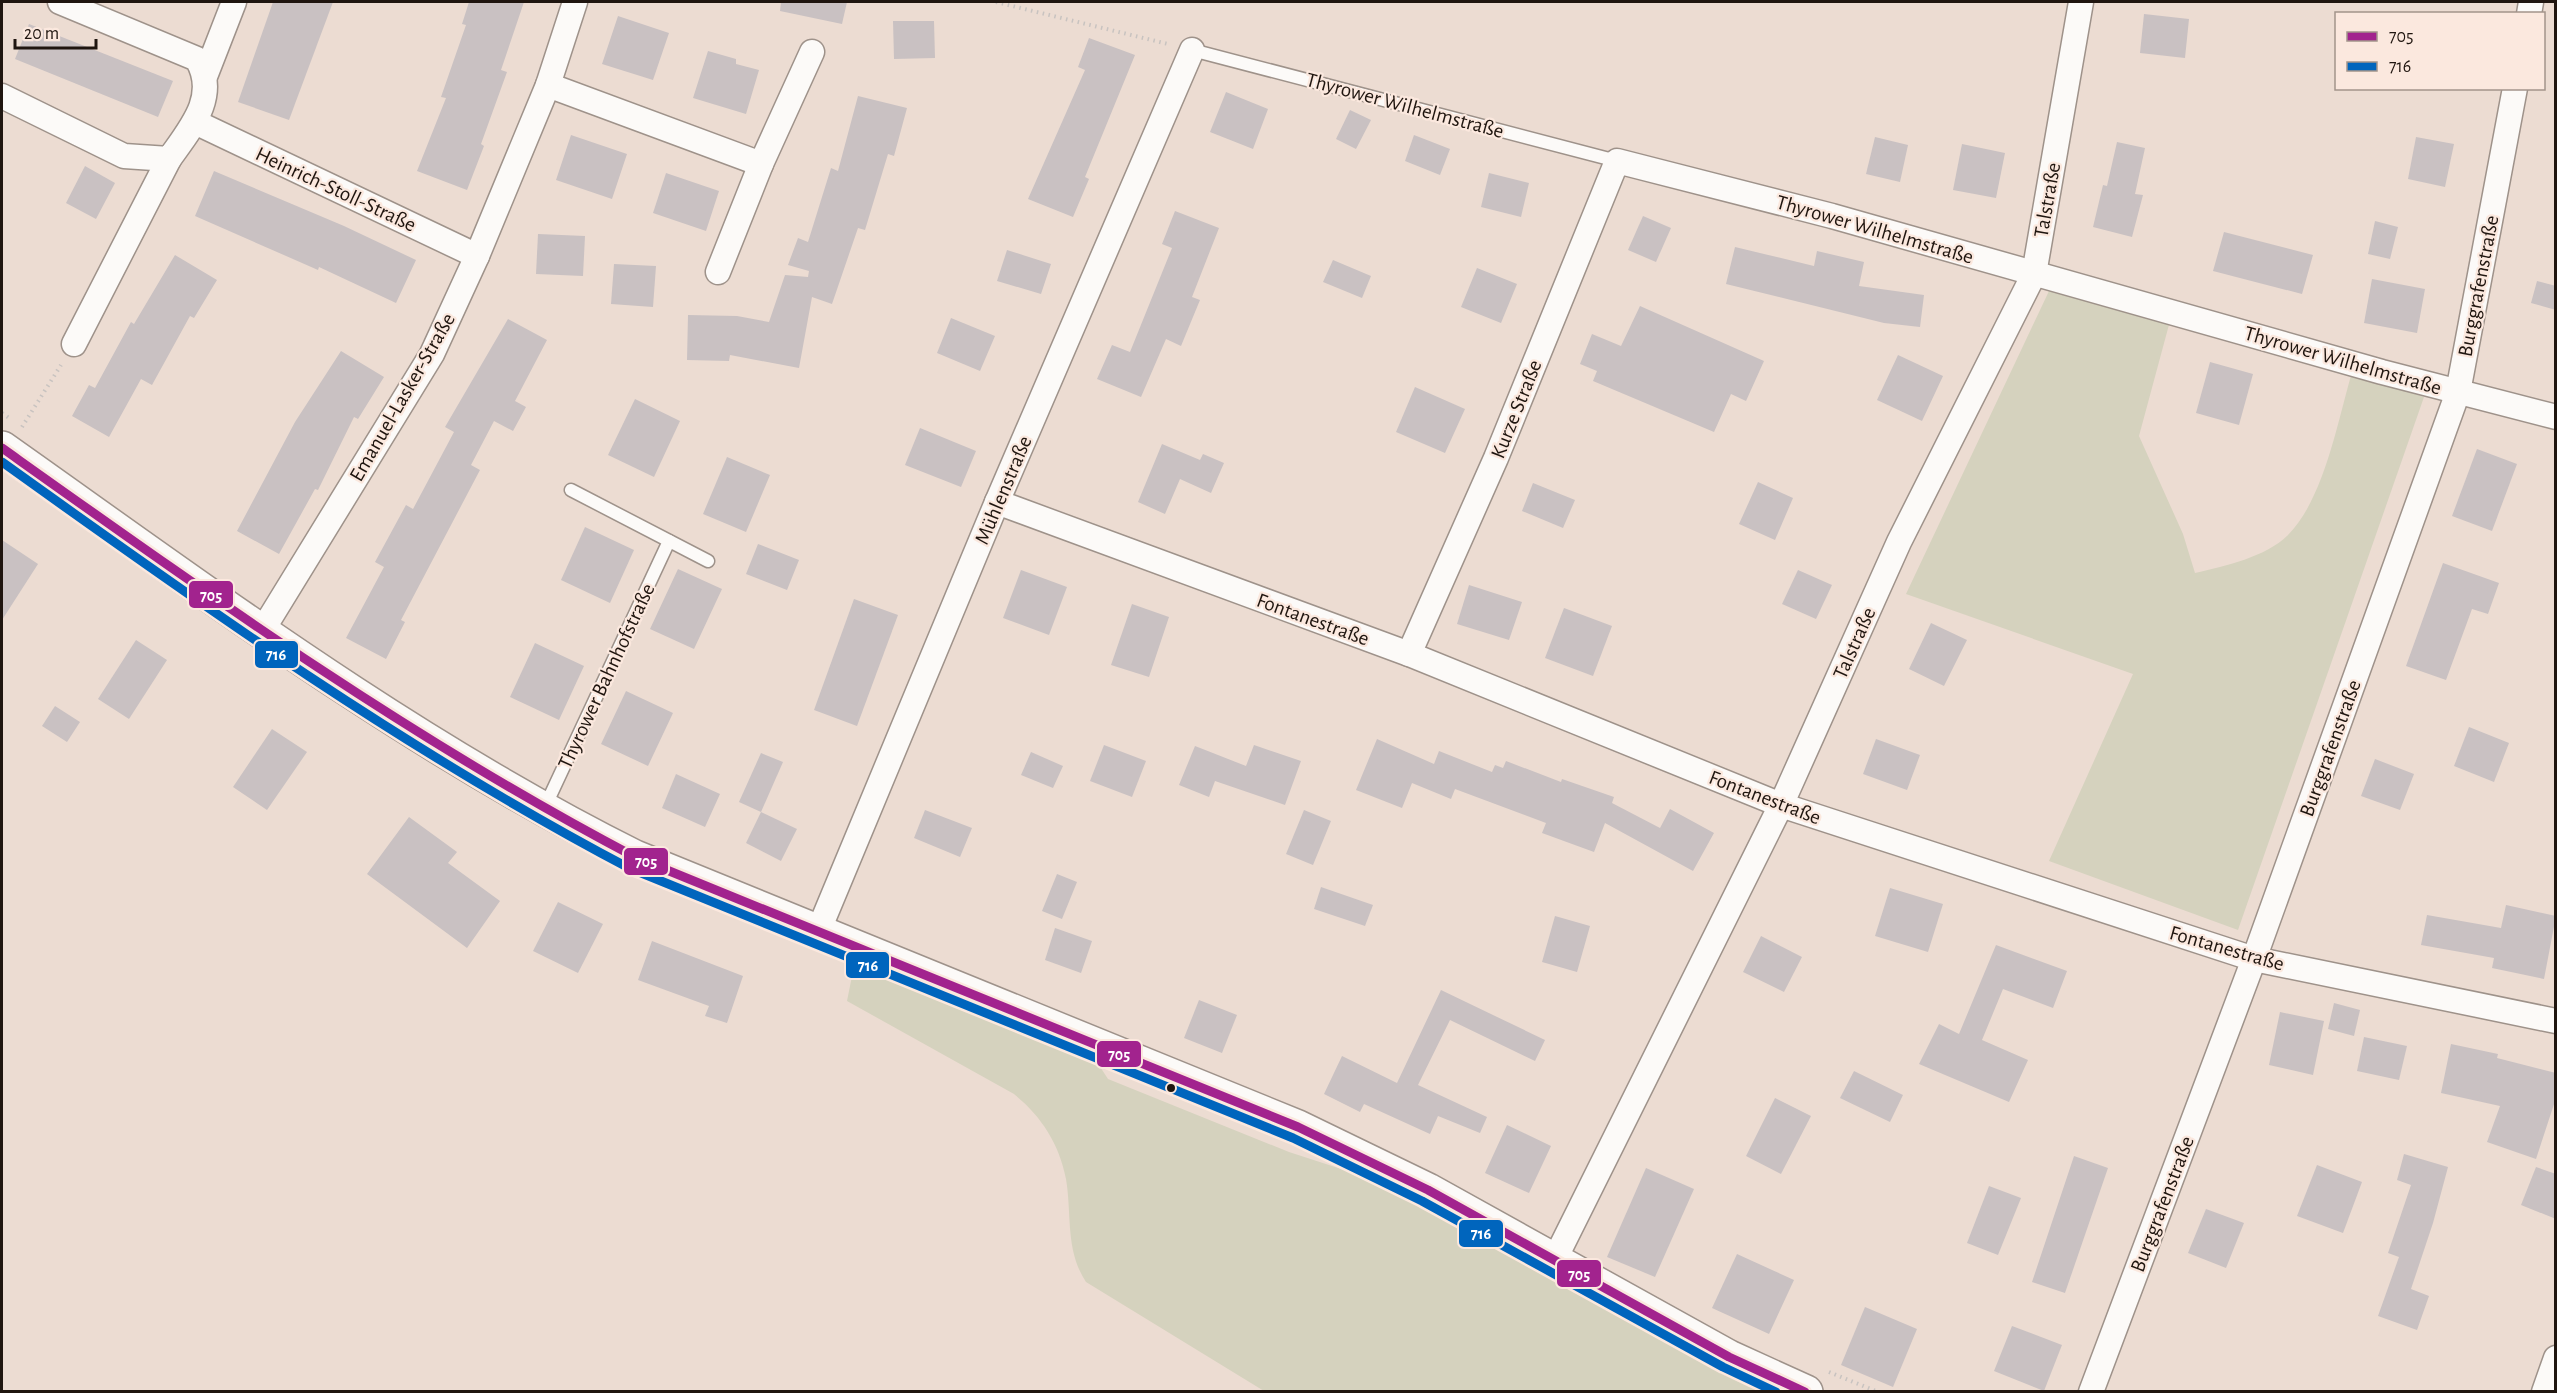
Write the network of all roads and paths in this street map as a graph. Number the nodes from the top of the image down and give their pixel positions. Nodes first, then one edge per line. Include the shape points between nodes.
1 (60, 2) edge
2 (234, 2) edge
3 (575, 2) edge
4 (996, 2) edge
5 (2081, 2) edge
6 (1192, 50) junction
7 (812, 52) dead end
8 (206, 74) junction
9 (548, 85) junction
10 (2515, 90) edge
11 (2, 96) edge
12 (195, 122) junction
13 (170, 159) junction
14 (1617, 160) junction
15 (761, 164) junction
16 (477, 256) junction
17 (718, 272) dead end
18 (2034, 274) junction
19 (74, 344) joint
20 (2458, 392) junction
21 (2, 413) edge
22 (2556, 417) edge
23 (31, 434) dead end
24 (12, 437) edge
25 (571, 490) dead end
26 (997, 502) junction
27 (669, 541) junction
28 (708, 561) dead end
29 (262, 631) junction
30 (1409, 654) junction
31 (1781, 805) junction
32 (544, 811) junction
33 (818, 932) junction
34 (2254, 959) junction
35 (2556, 1021) edge
36 (1554, 1261) junction
37 (2556, 1358) edge
38 (1806, 1392) edge
39 (2091, 1392) edge
40 (2544, 1392) edge

1 - 8 street via 197,59
2 - 8 street
3 - 9 street, Emanuel-Lasker-Straße
4 - 6 path
5 - 18 street, Talstraße
6 - 14 lane, Thyrower Wilhelmstraße
6 - 26 street, Mühlenstraße
7 - 15 street
8 - 12 street via 205,95
9 - 15 street
9 - 16 street, Emanuel-Lasker-Straße
10 - 20 street, Burggrafenstraße
11 - 13 street via 124,156
12 - 13 street
12 - 16 street, Heinrich-Stoll-Straße
13 - 19 street
14 - 18 street, Thyrower Wilhelmstraße
14 - 30 street, Kurze Straße via 1496,458
15 - 17 street
16 - 29 street, Emanuel-Lasker-Straße via 432,354
18 - 20 street, Thyrower Wilhelmstraße
18 - 31 street, Talstraße via 1899,542
19 - 24 path
20 - 22 street, Thyrower Wilhelmstraße
20 - 34 street, Burggrafenstraße
21 - 24 path
23 - 24 path
24 - 29 main road
25 - 27 lane
26 - 30 street, Fontanestraße
26 - 33 street, Mühlenstraße
27 - 28 lane
27 - 32 lane, Thyrower Bahnhofstraße
29 - 32 main road via 402,726
30 - 31 street, Fontanestraße
31 - 34 street, Fontanestraße
31 - 36 street, Talstraße
32 - 33 main road via 635,857
33 - 36 main road via 1298,1127 1419,1185
34 - 35 street, Fontanestraße
34 - 39 street, Burggrafenstraße
36 - 38 main road via 1730,1357
37 - 40 street

